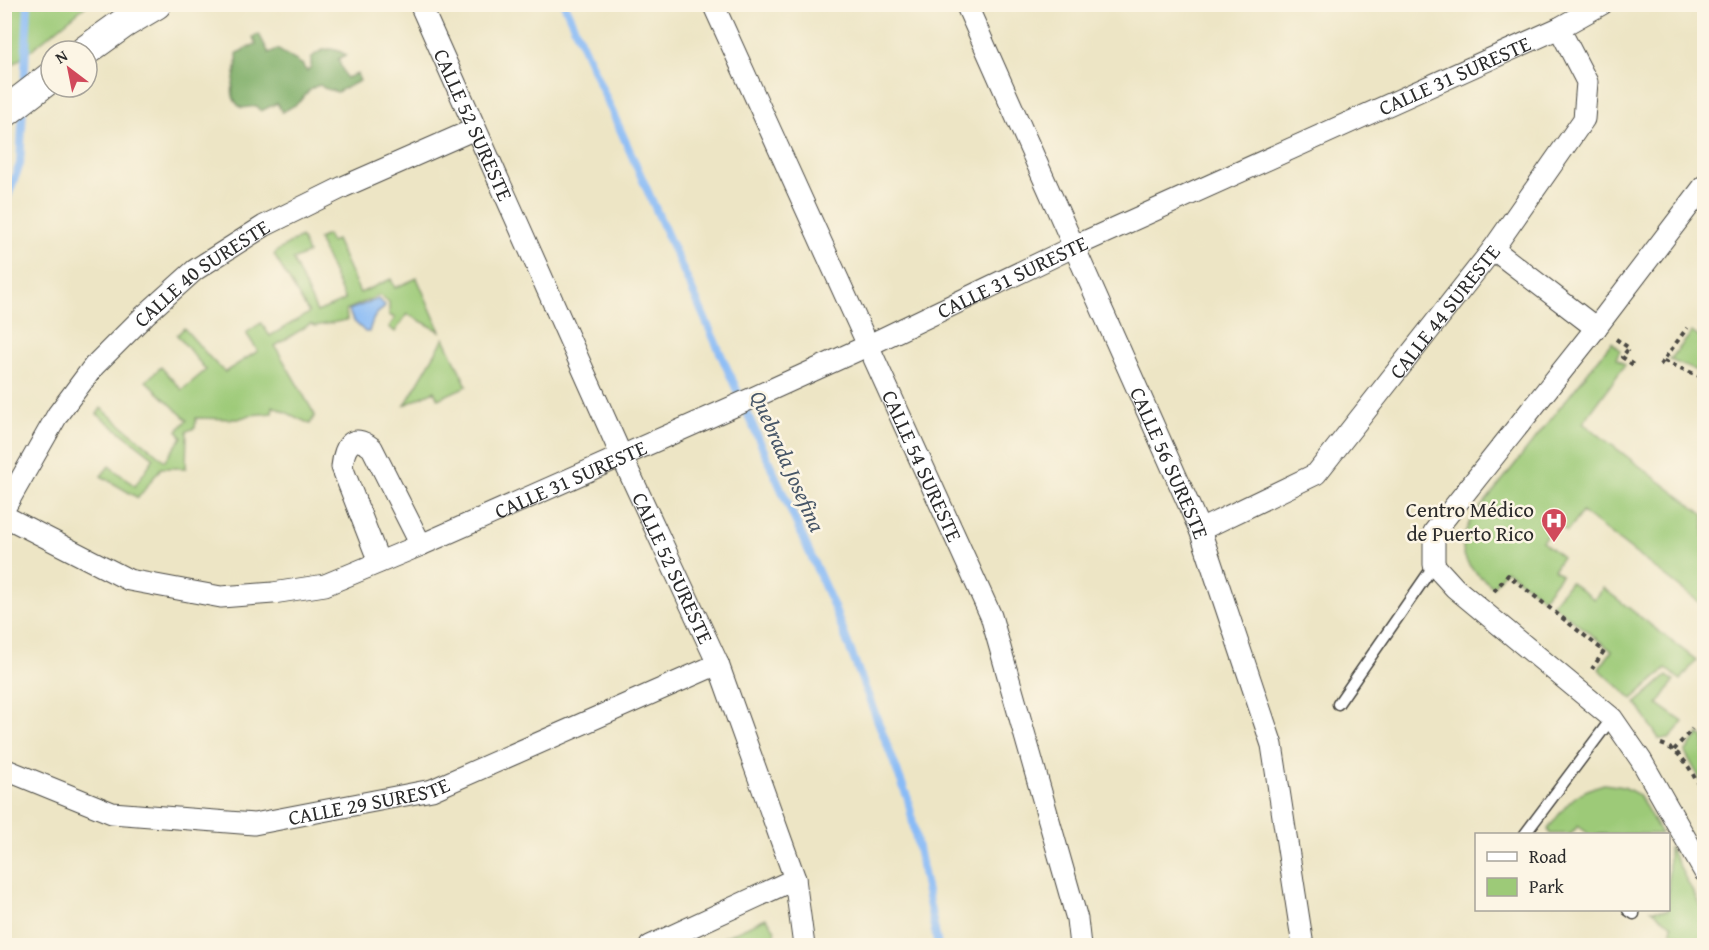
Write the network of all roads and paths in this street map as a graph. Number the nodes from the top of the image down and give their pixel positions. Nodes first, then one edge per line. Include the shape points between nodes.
1 (156, 4) edge
2 (420, 4) edge
3 (713, 4) edge
4 (966, 4) edge
5 (1602, 4) edge
6 (1559, 28) junction
7 (99, 41) edge
8 (39, 85) edge
9 (4, 113) edge
10 (475, 129) junction
11 (1704, 186) edge
12 (1073, 247) junction
13 (1493, 249) junction
14 (1687, 328) dead end
15 (1603, 331) junction
16 (867, 346) junction
17 (1664, 360) junction
18 (1660, 365) dead end
19 (1636, 368) dead end
20 (1704, 378) edge
21 (622, 457) junction
22 (4, 509) edge
23 (4, 516) edge
24 (1200, 530) junction
25 (421, 545) junction
26 (379, 562) junction
27 (1434, 565) junction
28 (1486, 586) dead end
29 (718, 664) junction
30 (1599, 675) dead end
31 (1338, 705) dead end
32 (1612, 718) junction
33 (1692, 729) dead end
34 (1657, 743) dead end
35 (1674, 750) junction
36 (4, 769) edge
37 (1704, 796) edge
38 (1528, 833) edge
39 (1704, 872) edge
40 (795, 879) junction
41 (650, 945) edge
42 (804, 945) edge
43 (1080, 945) edge
44 (1303, 945) edge

1 - 7 street
2 - 10 street, CALLE 52 SURESTE
3 - 16 street, CALLE 54 SURESTE
4 - 12 street, CALLE 56 SURESTE
5 - 6 street, CALLE 31 SURESTE
6 - 12 street, CALLE 31 SURESTE
6 - 13 street, CALLE 44 SURESTE via 1587,82 1584,118
8 - 9 street
10 - 21 street, CALLE 52 SURESTE
10 - 22 street, CALLE 40 SURESTE via 264,226 195,270 94,366 58,414
11 - 15 street
12 - 16 street, CALLE 31 SURESTE
12 - 24 street, CALLE 56 SURESTE
13 - 15 street
13 - 24 street, CALLE 44 SURESTE via 1316,474
14 - 17 path
15 - 19 path via 1629,348 1622,357
15 - 27 street via 1434,532
16 - 21 street, CALLE 31 SURESTE
16 - 43 street, CALLE 54 SURESTE via 991,616 1077,919
17 - 18 path
17 - 20 path
21 - 25 street, CALLE 31 SURESTE
21 - 29 street, CALLE 52 SURESTE
23 - 26 street, CALLE 31 SURESTE via 129,580 221,597 325,585
24 - 44 street, CALLE 56 SURESTE via 1272,745
25 - 26 street, CALLE 31 SURESTE
25 - 26 street via 372,448 356,441 344,453 342,467
27 - 31 lane
27 - 32 street via 1455,588
28 - 30 path via 1493,592 1508,575 1587,637 1604,651 1592,669
29 - 36 street, CALLE 29 SURESTE via 432,790 254,824 112,813
29 - 40 street, CALLE 52 SURESTE
32 - 38 lane
32 - 39 street via 1641,760
33 - 35 path
34 - 35 path
35 - 37 path via 1683,758
40 - 41 street
40 - 42 street, CALLE 52 SURESTE

